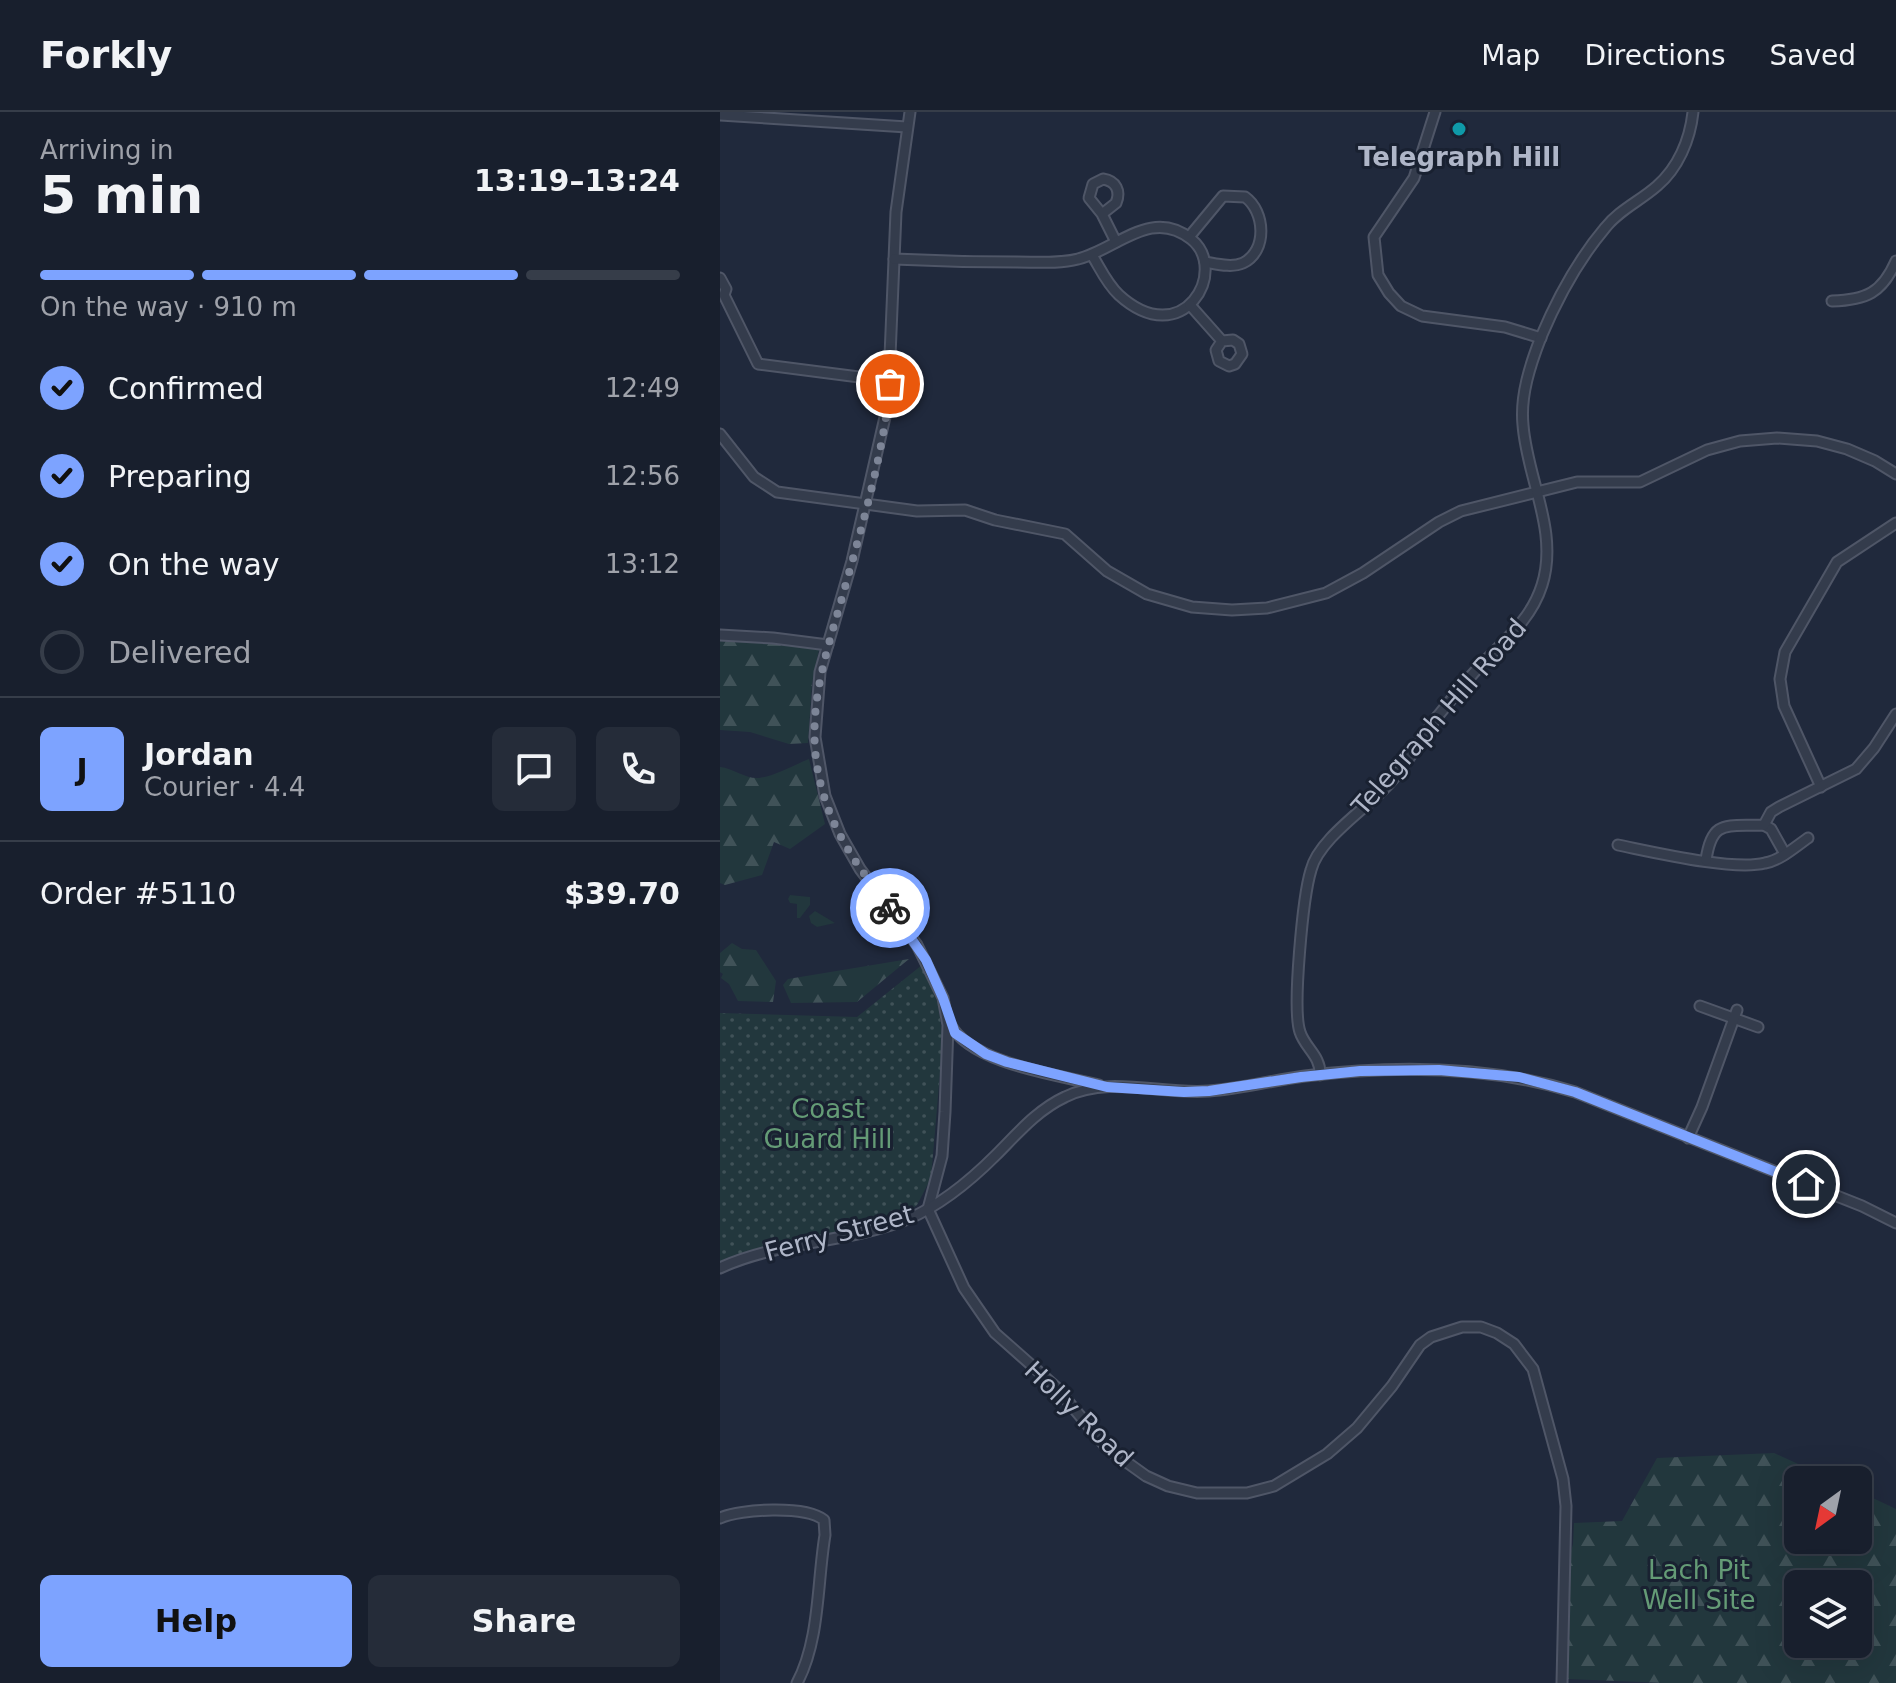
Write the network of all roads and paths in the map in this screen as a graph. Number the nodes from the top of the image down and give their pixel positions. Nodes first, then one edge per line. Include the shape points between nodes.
1 (910, 112) edge
2 (1435, 112) edge
3 (1693, 112) edge
4 (720, 115) edge
5 (907, 127) junction
6 (1102, 214) dead end
7 (1189, 237) junction
8 (1116, 242) junction
9 (1092, 255) junction
10 (894, 259) junction
11 (1896, 261) edge
12 (1205, 262) junction
13 (720, 278) edge
14 (1832, 301) dead end
15 (731, 305) junction
16 (1190, 305) junction
17 (720, 308) edge
18 (1541, 338) junction
19 (1222, 341) dead end
20 (890, 381) junction
21 (720, 434) edge
22 (1896, 474) edge
23 (1536, 493) junction
24 (867, 504) junction
25 (1896, 523) edge
26 (720, 635) edge
27 (828, 645) junction
28 (1896, 714) edge
29 (1821, 787) junction
30 (1764, 825) junction
31 (1808, 838) dead end
32 (1618, 845) dead end
33 (1785, 854) junction
34 (1706, 860) junction
35 (1700, 1006) dead end
36 (947, 1014) junction
37 (1735, 1014) junction
38 (1758, 1027) dead end
39 (1320, 1075) junction
40 (1107, 1087) junction
41 (1688, 1138) junction
42 (928, 1209) junction
43 (1896, 1223) edge
44 (720, 1268) edge
45 (720, 1518) edge
46 (797, 1683) edge
47 (1562, 1683) edge

1 - 5 street
2 - 18 street via 1414,178 1374,237 1378,275 1401,306 1422,316 1505,327
3 - 18 street, Telegraph Hill Road via 1684,149 1673,167 1607,225 1581,258
4 - 5 street
5 - 10 street
6 - 8 street
7 - 8 street via 1152,228
7 - 12 street
7 - 12 street via 1223,196 1245,197 1255,205 1261,230 1250,259 1233,266
8 - 9 street
9 - 10 street via 1050,262
9 - 16 street via 1112,287 1139,308 1169,316
10 - 20 street
11 - 14 street via 1885,281 1865,297
12 - 16 street via 1202,285
13 - 15 street
15 - 17 street
15 - 20 street via 758,364
16 - 19 street
18 - 23 street, Telegraph Hill Road via 1522,409
20 - 24 street
21 - 24 street via 754,477 777,492
22 - 23 street via 1847,449 1777,438 1707,450 1640,482 1577,482
23 - 24 street via 1451,516 1363,573 1314,597 1232,610 1181,605 1147,594 1107,571 1065,534 965,510
23 - 39 street, Telegraph Hill Road via 1547,550 1542,585 1531,609 1438,717 1396,776 1321,849 1311,868 1297,1018
24 - 27 street
25 - 29 street via 1837,562 1785,652 1780,679 1784,706
26 - 27 street
27 - 36 street via 814,721 825,796 849,852 926,960
28 - 29 street via 1856,769
29 - 30 street via 1771,812
30 - 33 street
30 - 34 street via 1716,830
31 - 33 street
32 - 34 street
33 - 34 street via 1755,865
35 - 37 street
36 - 40 street via 955,1033 986,1054
36 - 42 street via 942,1156
37 - 38 street
37 - 41 street
39 - 40 street, Ferry Street via 1209,1091
39 - 41 street, Ferry Street via 1422,1069 1519,1077 1575,1092
40 - 42 street, Ferry Street via 1073,1093 1047,1107 980,1170
41 - 43 street, Ferry Street
42 - 44 street, Ferry Street via 881,1228
42 - 47 street, Holly Road via 964,1288 995,1333 1055,1386 1121,1460 1168,1486 1197,1493 1261,1490 1306,1468 1357,1428 1431,1337 1481,1327 1514,1344 1539,1384 1563,1479
45 - 46 street via 742,1512 804,1511 824,1520 813,1624

